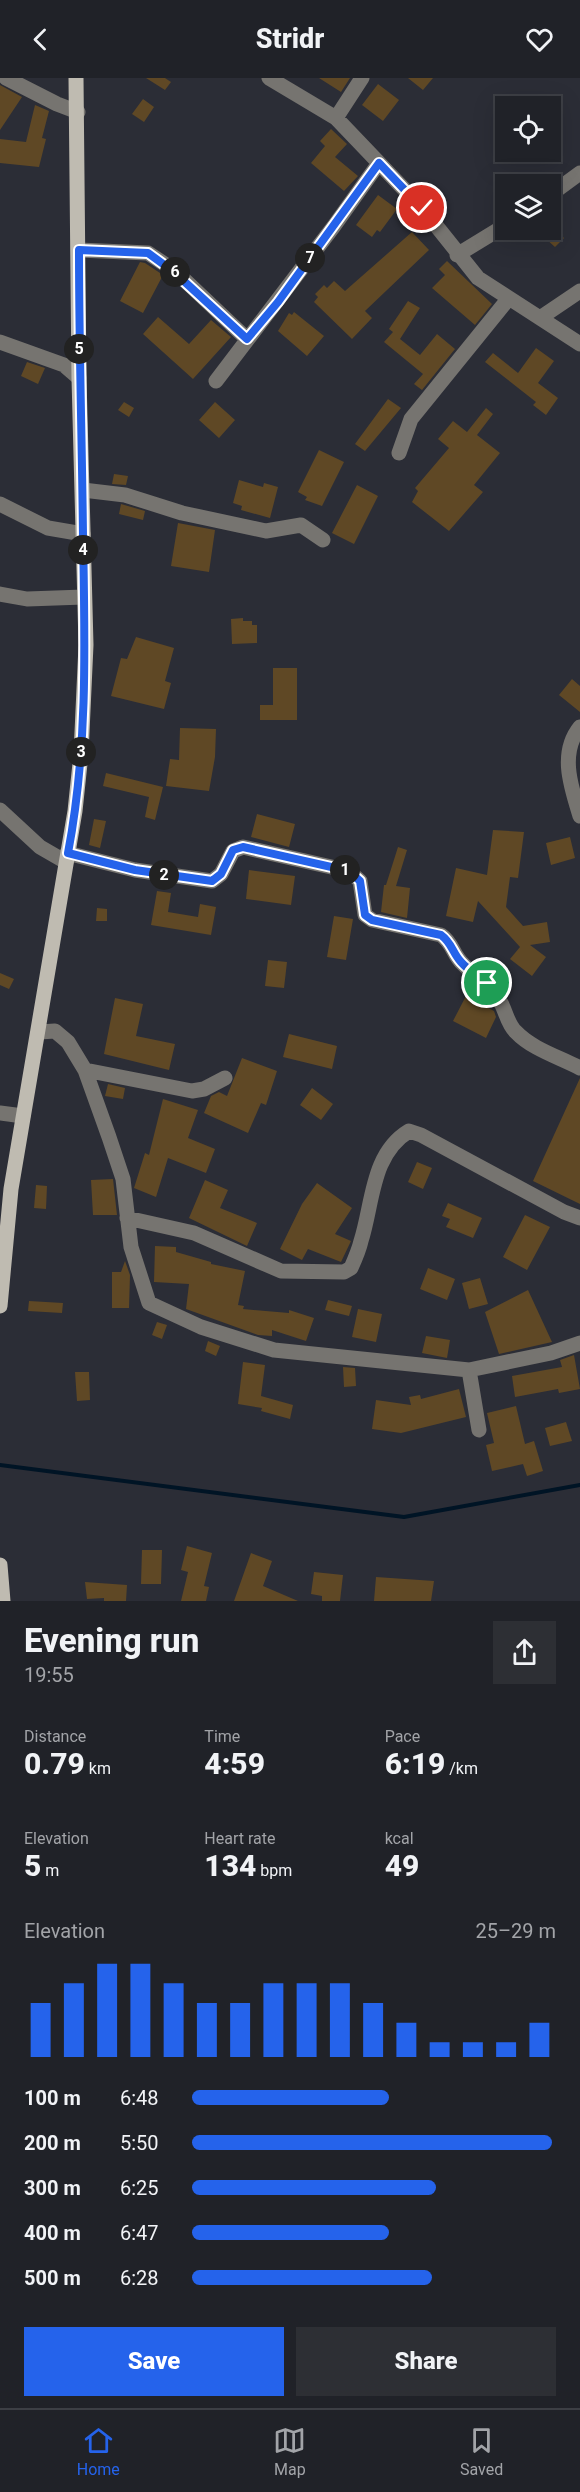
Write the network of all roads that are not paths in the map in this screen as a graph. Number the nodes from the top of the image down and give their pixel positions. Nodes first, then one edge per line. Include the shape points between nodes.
1 (6, 78) edge
2 (76, 78) edge
3 (269, 78) edge
4 (362, 78) edge
5 (78, 112) junction
6 (336, 118) junction
7 (379, 163) junction
8 (580, 173) edge
9 (561, 187) edge
10 (495, 232) edge
11 (79, 250) junction
12 (457, 255) junction
13 (580, 291) edge
14 (509, 298) junction
15 (540, 318) junction
16 (247, 339) junction
17 (0, 342) edge
18 (580, 344) edge
19 (79, 378) junction
20 (216, 381) dead end
21 (399, 453) dead end
22 (83, 490) junction
23 (0, 504) edge
24 (83, 534) junction
25 (323, 540) dead end
26 (0, 594) edge
27 (84, 597) junction
28 (580, 727) edge
29 (0, 810) edge
30 (580, 816) edge
31 (67, 857) junction
32 (39, 1032) junction
33 (580, 1068) edge
34 (85, 1070) junction
35 (225, 1078) dead end
36 (0, 1113) edge
37 (23, 1116) junction
38 (127, 1218) junction
39 (580, 1218) edge
40 (0, 1306) edge
41 (580, 1342) edge
42 (469, 1370) junction
43 (479, 1430) dead end
44 (0, 1566) edge
45 (3, 1601) edge

1 - 5 street
2 - 5 main road
3 - 6 street
4 - 6 street
5 - 11 main road
6 - 7 street
7 - 12 street via 422,208
7 - 16 street
8 - 9 street
10 - 12 street
11 - 16 street via 148,253
11 - 19 main road
12 - 14 street via 478,278
13 - 15 street
14 - 15 street
14 - 21 street via 411,419
15 - 18 street
16 - 20 street
17 - 19 street via 64,365
19 - 22 main road
22 - 24 main road
22 - 25 street via 125,495 182,513 266,531 301,525
23 - 24 street via 48,528
24 - 27 main road
26 - 27 street via 27,599
27 - 31 main road via 81,754
28 - 30 street via 571,738 568,779
29 - 31 street via 40,847
31 - 32 main road
31 - 33 street via 212,881 221,874 233,850 243,847 349,871 360,881 365,915 372,920 441,935 451,942 462,963 487,983 502,1004 514,1031
32 - 34 street via 56,1031 68,1042
32 - 37 main road
34 - 35 street via 192,1091
34 - 38 street via 123,1179
36 - 37 street
37 - 40 main road via 10,1189
38 - 39 street via 194,1233 281,1271 344,1272 351,1268 362,1239 375,1178 399,1137 409,1131
38 - 42 street via 131,1247 149,1303 201,1327 274,1350
41 - 42 street via 551,1353
42 - 43 street
44 - 45 main road

